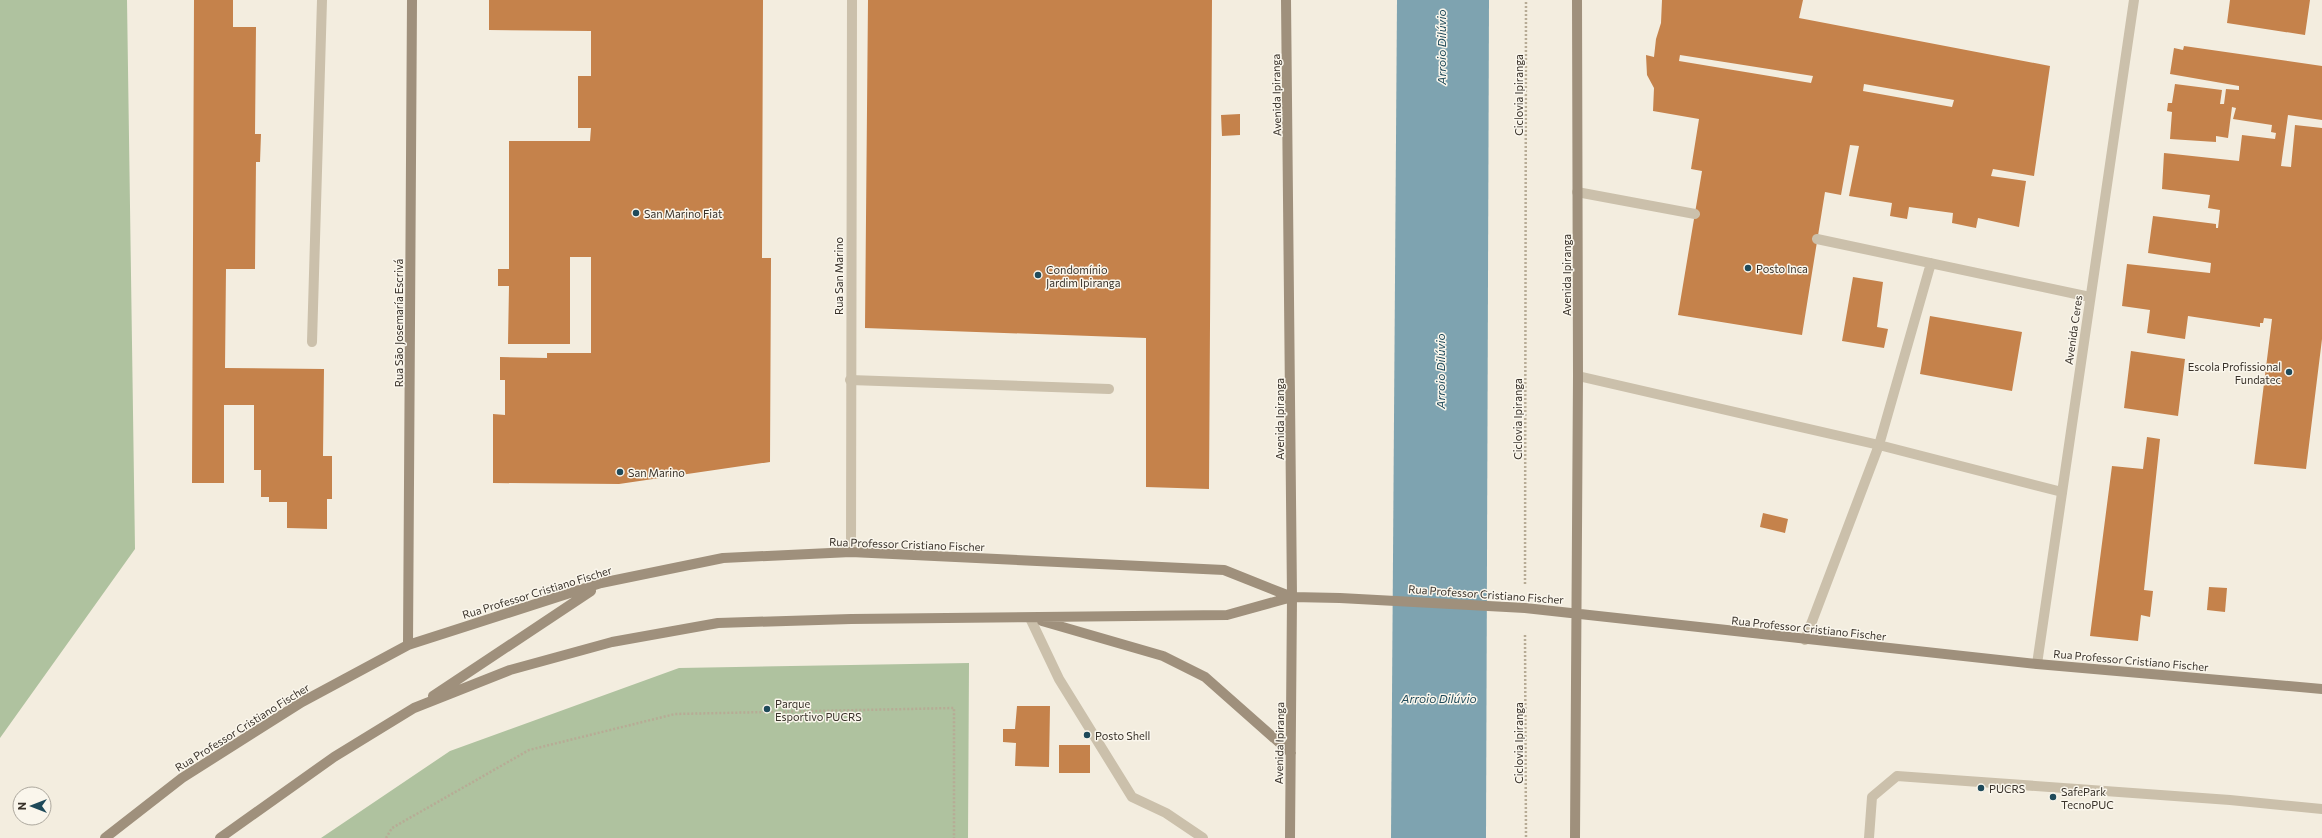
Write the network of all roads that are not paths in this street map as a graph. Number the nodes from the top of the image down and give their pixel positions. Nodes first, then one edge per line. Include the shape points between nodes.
1 (322, 0) edge
2 (412, 0) edge
3 (852, 0) edge
4 (1286, 0) edge
5 (1577, 0) edge
6 (2134, 0) edge
7 (1577, 192) junction
8 (1695, 214) dead end
9 (1817, 239) dead end
10 (1932, 263) junction
11 (2090, 297) junction
12 (312, 342) dead end
13 (1578, 376) junction
14 (850, 380) junction
15 (1109, 389) dead end
16 (1879, 445) junction
17 (2062, 492) junction
18 (851, 552) junction
19 (601, 583) junction
20 (1292, 597) junction
21 (1576, 613) junction
22 (1030, 618) junction
23 (1805, 640) junction
24 (408, 645) junction
25 (2037, 664) junction
26 (2322, 689) edge
27 (414, 708) junction
28 (1291, 753) junction
29 (2322, 809) edge
30 (105, 838) edge
31 (220, 838) edge
32 (1203, 838) edge
33 (1290, 838) edge
34 (1575, 838) edge
35 (1869, 838) edge

1 - 12 street
2 - 24 main road, Rua São Josemaría Escrivá
3 - 14 street, Rua San Marino
4 - 20 main road, Avenida Ipiranga
5 - 7 main road, Avenida Ipiranga
6 - 11 street, Avenida Ceres
7 - 8 street
7 - 13 main road, Avenida Ipiranga
9 - 10 street
10 - 11 street
10 - 16 street
11 - 17 street, Avenida Ceres
13 - 16 street
13 - 21 main road, Avenida Ipiranga
14 - 15 street
14 - 18 street, Rua San Marino
16 - 17 street
16 - 23 street
17 - 25 street, Avenida Ceres
18 - 19 main road, Rua Professor Cristiano Fischer via 723,558
18 - 20 main road, Rua Professor Cristiano Fischer via 1224,570
19 - 24 main road, Rua Professor Cristiano Fischer
19 - 27 main road
20 - 21 main road, Rua Professor Cristiano Fischer via 1512,607
20 - 22 main road, Rua Professor Cristiano Fischer via 1227,615
20 - 28 main road, Avenida Ipiranga
21 - 23 main road, Rua Professor Cristiano Fischer
21 - 34 main road, Avenida Ipiranga
22 - 27 main road, Rua Professor Cristiano Fischer via 718,623 612,642 510,670
22 - 28 main road via 1163,656 1205,677
22 - 32 street via 1059,679 1132,797 1166,813
23 - 25 main road, Rua Professor Cristiano Fischer
24 - 30 main road, Rua Professor Cristiano Fischer via 302,702 182,778
25 - 26 main road, Rua Professor Cristiano Fischer
27 - 31 main road, Rua Professor Cristiano Fischer via 334,757
28 - 33 main road, Avenida Ipiranga
29 - 35 street via 2230,800 2045,788 1964,779 1896,776 1872,797

